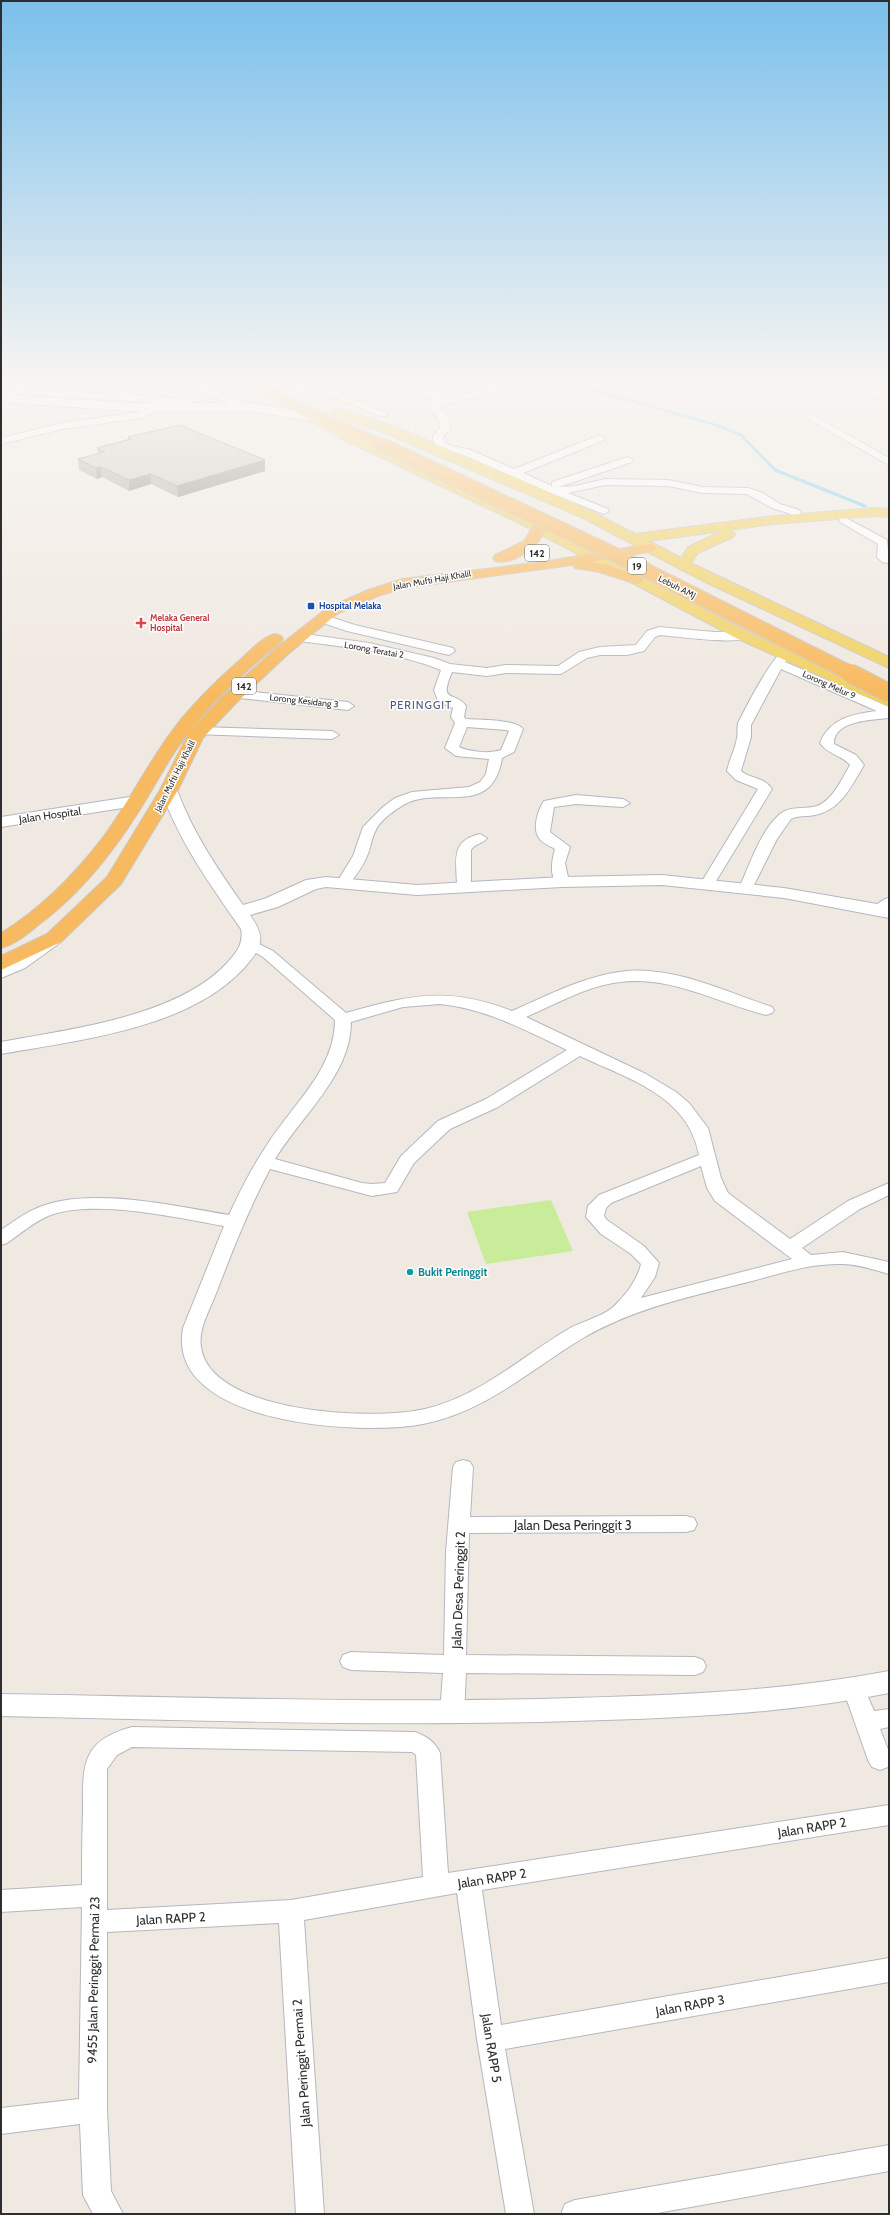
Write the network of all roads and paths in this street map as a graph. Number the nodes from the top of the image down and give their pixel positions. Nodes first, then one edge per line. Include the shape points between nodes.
1 (455, 486) edge
2 (471, 486) edge
3 (496, 486) edge
4 (525, 486) edge
5 (543, 486) edge
6 (556, 486) edge
7 (587, 486) edge
8 (685, 486) edge
9 (549, 489) junction
10 (572, 508) junction
11 (604, 511) dead end
12 (586, 514) junction
13 (889, 514) edge
14 (799, 518) junction
15 (844, 520) junction
16 (526, 521) junction
17 (538, 528) junction
18 (686, 531) junction
19 (728, 534) junction
20 (632, 539) junction
21 (575, 548) junction
22 (649, 548) junction
23 (500, 558) junction
24 (594, 558) junction
25 (886, 560) dead end
26 (683, 565) junction
27 (542, 566) junction
28 (710, 578) junction
29 (636, 580) junction
30 (679, 602) junction
31 (321, 618) junction
32 (744, 636) junction
33 (298, 637) junction
34 (449, 651) dead end
35 (781, 659) junction
36 (889, 663) edge
37 (448, 668) junction
38 (889, 678) edge
39 (889, 693) edge
40 (236, 694) junction
41 (348, 706) dead end
42 (888, 708) edge
43 (462, 723) junction
44 (200, 731) junction
45 (332, 735) dead end
46 (496, 756) junction
47 (170, 790) junction
48 (623, 803) dead end
49 (132, 808) junction
50 (1, 822) edge
51 (480, 838) dead end
52 (344, 882) junction
53 (562, 882) junction
54 (708, 883) junction
55 (464, 888) junction
56 (746, 888) junction
57 (886, 908) edge
58 (239, 912) junction
59 (54, 938) junction
60 (1, 942) edge
61 (251, 945) junction
62 (1, 964) edge
63 (1, 972) edge
64 (766, 1010) dead end
65 (515, 1016) junction
66 (343, 1019) junction
67 (1, 1048) edge
68 (578, 1049) junction
69 (708, 1157) junction
70 (265, 1162) junction
71 (889, 1188) edge
72 (236, 1222) junction
73 (1, 1238) edge
74 (790, 1248) junction
75 (807, 1261) junction
76 (889, 1268) edge
77 (616, 1315) junction
78 (463, 1467) dead end
79 (686, 1524) dead end
80 (459, 1525) junction
81 (351, 1661) dead end
82 (455, 1664) junction
83 (695, 1666) dead end
84 (889, 1682) edge
85 (854, 1689) junction
86 (1, 1705) edge
87 (452, 1713) junction
88 (889, 1718) edge
89 (866, 1722) junction
90 (880, 1760) dead end
91 (889, 1815) edge
92 (468, 1882) junction
93 (436, 1886) junction
94 (94, 1894) junction
95 (1, 1901) edge
96 (291, 1911) junction
97 (93, 1922) junction
98 (889, 1970) edge
99 (490, 2039) junction
100 (92, 2110) junction
101 (1, 2121) edge
102 (889, 2158) edge
103 (109, 2214) edge
104 (310, 2214) edge
105 (520, 2214) edge
106 (575, 2214) edge

1 - 16 main road
2 - 39 highway, Lebuh AMJ / 19, bridge via 594,544
3 - 38 highway, Lebuh AMJ / 19
4 - 10 main road
5 - 9 street
6 - 9 street
7 - 9 street
8 - 14 street via 759,494 776,506 795,512
9 - 11 street
10 - 12 main road
10 - 16 main road via 597,528 598,532 583,536
12 - 18 main road via 637,529
12 - 20 main road
13 - 14 main road, 19 via 874,512
13 - 15 main road, 19
14 - 18 main road, 19
15 - 19 main road, 19
15 - 25 street via 883,542 883,557
16 - 17 main road
17 - 21 main road
17 - 23 highway via 535,540 528,546
18 - 20 main road, 19
19 - 22 main road, 19
19 - 26 main road via 693,550
20 - 21 highway, Jalan Mufti Haji Khalil / 142
20 - 22 main road
21 - 23 highway, Jalan Mufti Haji Khalil / 142
21 - 24 main road
22 - 24 highway, Jalan Mufti Haji Khalil / 142
22 - 26 main road
23 - 49 highway, Jalan Mufti Haji Khalil / 142 via 417,572 377,582 351,591 311,612 232,675 210,698 179,735
24 - 27 highway, Jalan Mufti Haji Khalil / 142
24 - 29 main road
26 - 28 main road
27 - 29 highway via 590,566
27 - 31 highway, Jalan Mufti Haji Khalil / 142 via 402,584 344,604
28 - 30 main road via 659,560 645,560 632,566 634,573
28 - 36 main road
29 - 30 main road
30 - 32 main road
31 - 33 highway, Jalan Mufti Haji Khalil / 142
31 - 34 street via 351,628
32 - 35 main road
32 - 37 street, Lorong Teratai 2 via 714,636 666,630 648,636 640,648 583,655 561,670 506,669 487,672
33 - 37 street, Lorong Teratai 2 via 395,652
33 - 40 highway, Jalan Mufti Haji Khalil / 142
35 - 42 main road
35 - 54 street via 744,724 743,743 734,771 741,778 763,785 765,789
37 - 43 street via 440,690 443,698 460,706 457,717
40 - 41 street, Lorong Kesidang 3
40 - 44 highway, Jalan Mufti Haji Khalil / 142
42 - 56 street via 836,727 827,743 832,749 854,760 854,770 829,805 819,811 786,815 776,828
43 - 46 street via 452,748 455,751
43 - 46 street via 508,726 516,729 507,752
44 - 45 street
44 - 47 highway, Jalan Mufti Haji Khalil / 142
46 - 52 street via 492,774 478,788 452,795 412,796 400,801 371,826 360,856
47 - 58 street via 179,818 196,850
47 - 59 highway, Jalan Mufti Haji Khalil / 142 via 114,880
48 - 53 street via 584,800 549,804 545,810 543,832 545,837 563,847 558,863
49 - 50 street, Jalan Hospital via 100,808
49 - 60 highway, Jalan Mufti Haji Khalil / 142 via 89,866 66,892 39,917
51 - 55 street via 468,843 464,850
52 - 55 street via 405,890
52 - 58 street via 312,884 271,903
53 - 54 street via 662,880
53 - 55 street
54 - 56 street
56 - 57 street
58 - 61 street via 250,929
59 - 62 highway, 142
59 - 63 main road, Jalan Mufti Haji Khalil / 142 via 18,964
61 - 66 street via 268,954
61 - 67 street via 239,964 229,973 200,993 178,1004 116,1025
64 - 65 street via 668,980 628,976 571,991
65 - 66 street via 461,1001 419,999
65 - 68 street
66 - 70 street via 344,1038 337,1057
68 - 69 street via 645,1080 681,1104 695,1120 703,1136
68 - 70 street via 558,1064 492,1103 444,1125 407,1160 391,1188 361,1188
69 - 74 street via 709,1173 721,1197
69 - 77 street via 605,1199 597,1206 595,1217 602,1226 643,1254 650,1263 649,1272 644,1280
70 - 72 street
71 - 74 street via 854,1205
72 - 73 street via 96,1204 43,1211
72 - 77 street via 193,1328 191,1347 200,1366 214,1384 237,1398 288,1413 340,1420 384,1420 423,1417 458,1407 488,1393 577,1333
74 - 75 street
75 - 76 street via 844,1258
75 - 77 street via 667,1296
78 - 80 street, Jalan Desa Peringgit 2
79 - 80 street, Jalan Desa Peringgit 3
80 - 82 street, Jalan Desa Peringgit 2
81 - 82 street
82 - 83 street
82 - 87 street, Jalan Desa Peringgit 2
84 - 85 street
85 - 87 street via 770,1700
85 - 89 street
86 - 87 street
88 - 89 street
89 - 90 street
91 - 92 street, Jalan RAPP 2
92 - 93 street, Jalan RAPP 2
92 - 99 street, Jalan RAPP 5
93 - 94 street, 9455 Jalan Peringgit Permai 23 via 428,1753 423,1746 415,1742 132,1737 108,1747 99,1758 95,1769
93 - 96 street, Jalan RAPP 2
94 - 95 street
94 - 97 street, 9455 Jalan Peringgit Permai 23
96 - 97 street, Jalan RAPP 2
96 - 104 street, Jalan Peringgit Permai 2
97 - 100 street, 9455 Jalan Peringgit Permai 23
98 - 99 street, Jalan RAPP 3
99 - 105 street, Jalan RAPP 5
100 - 101 street
100 - 103 street, 9455 Jalan Peringgit Permai 23 via 97,2195
102 - 106 street

